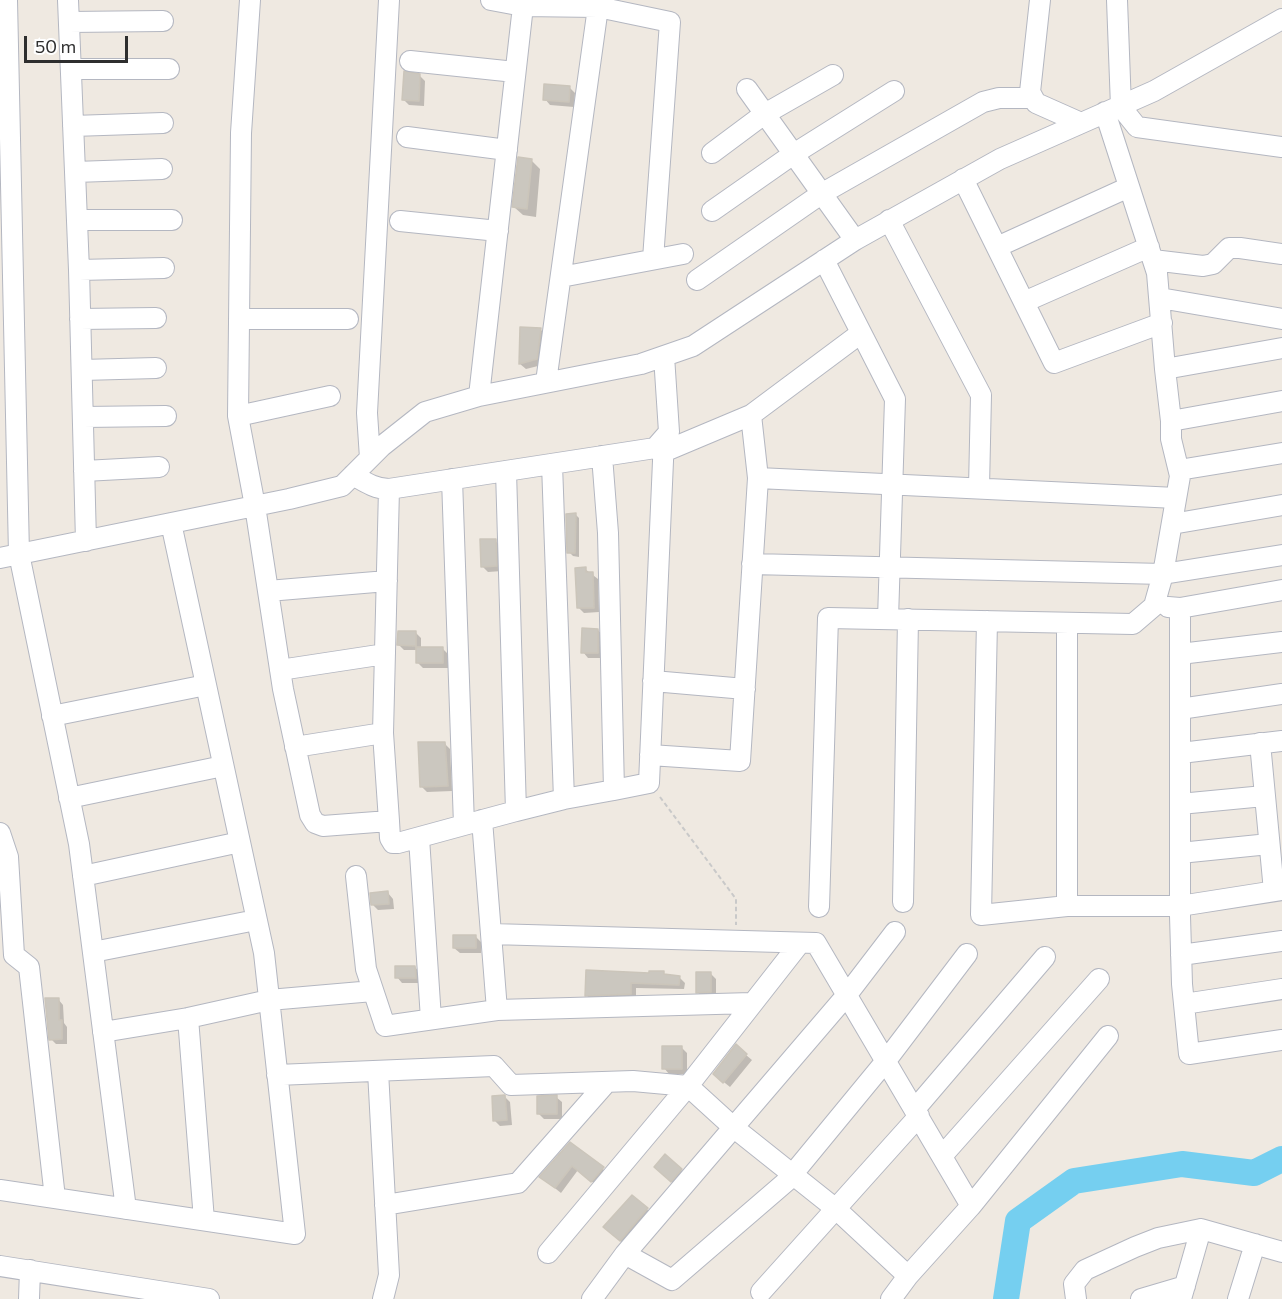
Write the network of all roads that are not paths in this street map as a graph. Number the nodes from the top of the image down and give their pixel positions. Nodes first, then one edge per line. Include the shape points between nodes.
1 (7, 0) edge
2 (68, 0) edge
3 (250, 0) edge
4 (389, 0) edge
5 (491, 0) edge
6 (1040, 0) edge
7 (1121, 2) edge
8 (599, 3) edge
9 (523, 6) junction
10 (1282, 19) edge
11 (162, 21) dead end
12 (69, 22) junction
13 (410, 61) dead end
14 (71, 69) junction
15 (170, 69) dead end
16 (515, 72) junction
17 (833, 75) dead end
18 (747, 89) dead end
19 (894, 91) dead end
20 (1032, 98) junction
21 (1113, 110) junction
22 (763, 115) junction
23 (162, 123) dead end
24 (1081, 123) junction
25 (73, 126) junction
26 (407, 137) dead end
27 (1282, 147) edge
28 (507, 150) junction
29 (712, 153) dead end
30 (792, 155) junction
31 (162, 169) dead end
32 (75, 172) junction
33 (963, 179) junction
34 (1129, 187) junction
35 (821, 194) junction
36 (712, 211) dead end
37 (77, 220) junction
38 (172, 220) dead end
39 (889, 220) junction
40 (400, 221) dead end
41 (498, 231) junction
42 (855, 240) junction
43 (6, 244) edge
44 (997, 247) junction
45 (1151, 253) junction
46 (683, 254) dead end
47 (1282, 254) edge
48 (652, 260) junction
49 (824, 260) junction
50 (164, 268) dead end
51 (79, 270) junction
52 (561, 277) junction
53 (696, 280) dead end
54 (1160, 298) junction
55 (1024, 302) junction
56 (156, 318) dead end
57 (80, 319) junction
58 (348, 319) dead end
59 (239, 320) junction
60 (1282, 320) edge
61 (1162, 323) junction
62 (861, 333) junction
63 (1282, 348) edge
64 (664, 356) junction
65 (156, 368) dead end
66 (1165, 369) junction
67 (81, 370) junction
68 (546, 382) junction
69 (330, 396) dead end
70 (479, 396) junction
71 (1282, 401) edge
72 (166, 416) dead end
73 (238, 416) junction
74 (751, 416) junction
75 (83, 417) junction
76 (1171, 421) junction
77 (663, 445) junction
78 (1282, 453) edge
79 (602, 456) junction
80 (370, 458) junction
81 (552, 464) junction
82 (8, 465) edge
83 (159, 467) dead end
84 (1179, 470) junction
85 (84, 471) junction
86 (506, 471) junction
87 (353, 475) junction
88 (758, 478) junction
89 (452, 479) junction
90 (892, 484) junction
91 (979, 488) junction
92 (389, 489) junction
93 (1176, 498) junction
94 (1282, 505) edge
95 (255, 506) junction
96 (171, 523) junction
97 (1172, 524) junction
98 (86, 541) junction
99 (1282, 555) edge
100 (9, 556) edge
101 (752, 564) junction
102 (888, 566) junction
103 (1163, 574) junction
104 (387, 581) junction
105 (1282, 590) edge
106 (268, 591) junction
107 (1154, 606) junction
108 (1180, 608) junction
109 (888, 619) junction
110 (908, 619) junction
111 (987, 621) junction
112 (1067, 622) junction
113 (1282, 642) edge
114 (385, 654) junction
115 (1180, 654) junction
116 (280, 670) junction
117 (653, 681) junction
118 (206, 685) junction
119 (745, 689) junction
120 (1282, 694) edge
121 (1180, 709) junction
122 (52, 716) junction
123 (383, 733) junction
124 (1282, 741) edge
125 (1260, 743) junction
126 (296, 747) junction
127 (1181, 753) junction
128 (650, 755) junction
129 (223, 766) junction
130 (614, 790) junction
131 (1264, 796) junction
132 (69, 798) junction
133 (564, 799) junction
134 (1180, 804) junction
135 (516, 811) junction
136 (389, 821) junction
137 (473, 823) junction
138 (0, 833) edge
139 (419, 838) junction
140 (240, 842) junction
141 (1269, 844) junction
142 (1180, 853) junction
143 (4, 857) edge
144 (83, 876) junction
145 (356, 876) dead end
146 (1278, 890) edge
147 (903, 902) dead end
148 (1067, 906) junction
149 (1180, 906) junction
150 (819, 907) dead end
151 (256, 920) junction
152 (895, 932) dead end
153 (491, 934) junction
154 (1282, 941) edge
155 (800, 943) junction
156 (93, 952) junction
157 (967, 954) dead end
158 (1181, 954) junction
159 (1045, 957) dead end
160 (1099, 979) dead end
161 (1282, 989) edge
162 (373, 991) junction
163 (846, 996) junction
164 (269, 1000) junction
165 (752, 1004) junction
166 (1184, 1004) junction
167 (497, 1010) junction
168 (188, 1018) junction
169 (431, 1019) junction
170 (103, 1032) junction
171 (1108, 1036) dead end
172 (1282, 1040) edge
173 (885, 1062) junction
174 (378, 1071) junction
175 (277, 1075) junction
176 (607, 1082) junction
177 (688, 1086) junction
178 (917, 1113) junction
179 (733, 1127) junction
180 (942, 1156) junction
181 (792, 1175) junction
182 (0, 1190) edge
183 (55, 1198) junction
184 (385, 1205) junction
185 (971, 1206) junction
186 (126, 1209) junction
187 (836, 1209) junction
188 (204, 1220) junction
189 (1201, 1229) junction
190 (1255, 1244) junction
191 (1282, 1252) edge
192 (548, 1253) dead end
193 (625, 1254) junction
194 (0, 1266) edge
195 (30, 1270) junction
196 (909, 1276) junction
197 (761, 1292) dead end
198 (1183, 1292) edge
199 (29, 1299) edge
200 (209, 1299) edge
201 (383, 1299) edge
202 (592, 1299) edge
203 (891, 1299) edge
204 (1076, 1299) edge
205 (1141, 1299) edge
206 (1238, 1299) edge

1 - 43 street
2 - 12 street
3 - 59 street via 241,133
4 - 80 street via 367,413
5 - 9 street
6 - 20 street
7 - 21 street
8 - 9 street
8 - 48 street via 670,22
8 - 52 street
9 - 16 street
10 - 21 street
11 - 12 street
12 - 14 street
13 - 16 street
14 - 15 street
14 - 25 street
16 - 28 street
17 - 22 street
18 - 22 street
19 - 30 street
20 - 24 street
20 - 35 street via 983,102
21 - 24 street
21 - 27 street via 1137,127
21 - 34 street
22 - 29 street
22 - 30 street
23 - 25 street
24 - 33 street
25 - 32 street
26 - 28 street
28 - 41 street
30 - 35 street
30 - 36 street
31 - 32 street
32 - 37 street
33 - 39 street
33 - 44 street
34 - 44 street
34 - 45 street
35 - 42 street
35 - 53 street
37 - 38 street
37 - 51 street
39 - 42 street
39 - 91 street via 981,395
40 - 41 street
41 - 70 street
42 - 49 street
43 - 82 street
44 - 55 street
45 - 47 street via 1203,266 1213,264 1229,248
45 - 54 street
45 - 55 street
46 - 48 street
48 - 52 street
49 - 62 street
49 - 64 street via 693,346
50 - 51 street
51 - 57 street
52 - 68 street
54 - 60 street
54 - 61 street
55 - 61 street via 1054,363
56 - 57 street
57 - 67 street
58 - 59 street
59 - 73 street
61 - 66 street
62 - 74 street
62 - 90 street via 895,399
63 - 66 street
64 - 68 street
64 - 77 street via 669,432
65 - 67 street
66 - 76 street
67 - 75 street
68 - 70 street
69 - 73 street
70 - 80 street via 425,412
71 - 76 street
72 - 75 street
73 - 95 street
74 - 77 street
74 - 88 street
75 - 85 street
76 - 84 street
77 - 79 street
77 - 117 street
78 - 84 street
79 - 81 street
79 - 130 street via 608,532
80 - 87 street
81 - 86 street
81 - 133 street
82 - 100 street
83 - 85 street
84 - 93 street
85 - 98 street
86 - 89 street
86 - 135 street
87 - 92 street via 371,486
87 - 95 street via 342,486
88 - 90 street
88 - 101 street
89 - 92 street
89 - 137 street
90 - 91 street
90 - 102 street
91 - 93 street
92 - 104 street
93 - 97 street
94 - 97 street
95 - 96 street
95 - 106 street
96 - 98 street
96 - 118 street
97 - 103 street
98 - 100 street
99 - 103 street
100 - 122 street
101 - 102 street
101 - 119 street
102 - 103 street
102 - 109 street
103 - 107 street
104 - 106 street
104 - 114 street
105 - 108 street
106 - 116 street
107 - 108 street
107 - 112 street via 1133,624
108 - 115 street
109 - 110 street
109 - 150 street via 828,618
110 - 111 street
110 - 147 street
111 - 112 street
111 - 148 street via 981,915
112 - 148 street
113 - 115 street
114 - 116 street
114 - 123 street
115 - 121 street
116 - 126 street
117 - 119 street
117 - 128 street
118 - 122 street
118 - 129 street
119 - 128 street via 740,761
120 - 121 street
121 - 127 street
122 - 132 street
123 - 126 street
123 - 136 street
124 - 125 street
125 - 127 street
125 - 131 street
126 - 136 street via 315,823 323,826
127 - 134 street
128 - 130 street via 649,783
129 - 132 street
129 - 140 street
130 - 133 street
131 - 134 street
131 - 141 street
132 - 144 street
133 - 135 street
134 - 142 street
135 - 137 street
136 - 139 street via 393,843
137 - 139 street
137 - 153 street
138 - 143 street
139 - 169 street
140 - 144 street
140 - 151 street
141 - 142 street
141 - 146 street
142 - 149 street
143 - 183 street via 14,955 29,966
144 - 156 street
145 - 162 street via 366,969
146 - 149 street
148 - 149 street
149 - 158 street
151 - 156 street
151 - 164 street
152 - 163 street
153 - 155 street
153 - 167 street
154 - 158 street
155 - 163 street via 816,943
155 - 165 street
156 - 170 street
157 - 173 street
158 - 166 street
159 - 178 street
160 - 180 street
161 - 166 street
162 - 164 street
162 - 169 street via 385,1026
163 - 173 street
163 - 179 street
164 - 168 street
164 - 175 street
165 - 167 street
165 - 177 street
166 - 172 street via 1189,1054
167 - 169 street
168 - 170 street
168 - 188 street
170 - 186 street
171 - 185 street
173 - 178 street
173 - 181 street
174 - 175 street
174 - 176 street via 494,1066 511,1085
174 - 184 street
175 - 188 street via 295,1234
176 - 177 street
176 - 184 street via 518,1183
177 - 179 street
177 - 192 street
178 - 180 street
178 - 187 street
179 - 181 street
179 - 193 street
180 - 185 street
181 - 187 street
181 - 193 street via 672,1280
182 - 183 street
183 - 186 street
184 - 201 street via 389,1275
185 - 196 street
186 - 188 street
187 - 196 street
187 - 197 street
189 - 190 street
189 - 198 street
189 - 204 street via 1158,1238 1084,1270 1074,1284
190 - 191 street
190 - 206 street
193 - 202 street
194 - 195 street
195 - 199 street
195 - 200 street
196 - 203 street
198 - 205 street

